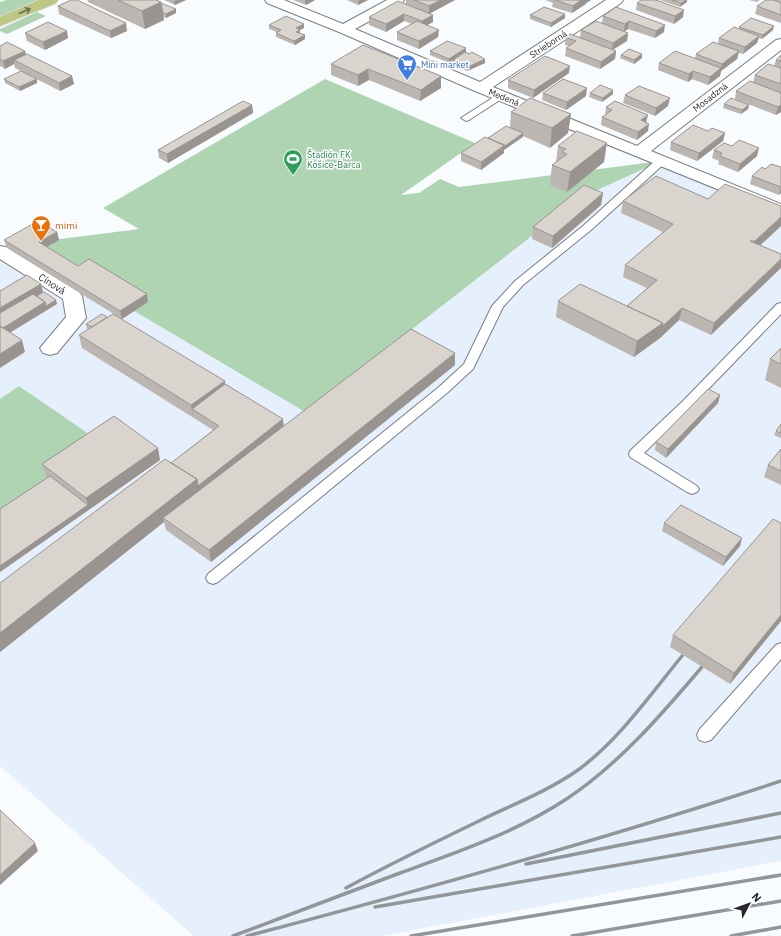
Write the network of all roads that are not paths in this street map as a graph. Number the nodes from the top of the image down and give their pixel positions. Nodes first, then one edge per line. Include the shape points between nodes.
1 (51, 0) edge
2 (272, 0) edge
3 (397, 0) edge
4 (616, 0) edge
5 (0, 22) edge
6 (344, 29) junction
7 (781, 43) edge
8 (481, 88) junction
9 (500, 96) junction
10 (466, 118) dead end
11 (639, 152) junction
12 (661, 161) junction
13 (781, 210) edge
14 (0, 251) edge
15 (781, 307) edge
16 (50, 348) dead end
17 (692, 489) dead end
18 (213, 578) dead end
19 (781, 649) edge
20 (705, 735) dead end

5 -> 1 main road
2 - 6 street, Medená
3 - 6 street
4 - 8 street, Strieborná
6 - 8 street, Medená
7 - 11 street, Mosadzná
8 - 9 street, Medená
9 - 10 lane
9 - 11 street, Medená
11 - 12 street, Medená
12 - 13 street, Medená
12 - 18 lane via 587,228 519,283 498,306 469,366 444,390
14 - 16 street, Cínová via 72,296 76,318
15 - 17 lane via 635,454
19 - 20 lane

